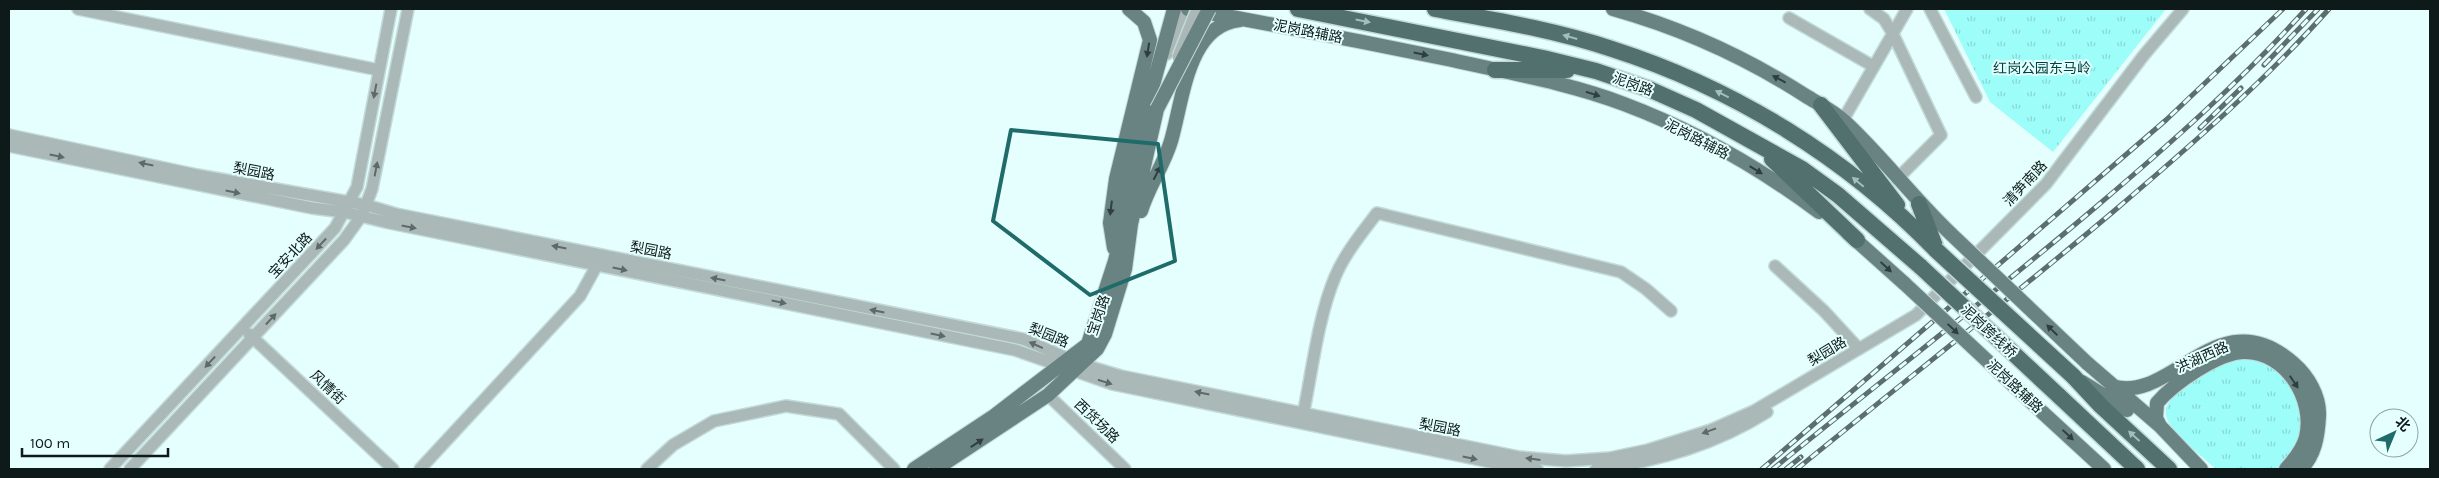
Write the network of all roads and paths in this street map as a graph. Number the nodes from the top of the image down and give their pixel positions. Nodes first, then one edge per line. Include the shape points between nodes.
1 (78, 9) edge
2 (392, 9) edge
3 (408, 9) edge
4 (1129, 9) edge
5 (1174, 9) edge
6 (1184, 9) edge
7 (1188, 9) edge
8 (1197, 9) edge
9 (1209, 9) edge
10 (1298, 9) edge
11 (1435, 9) edge
12 (1613, 9) edge
13 (1870, 9) edge
14 (1907, 9) edge
15 (1930, 9) edge
16 (2183, 9) edge
17 (1789, 18) dead end
18 (1253, 21) junction
19 (1893, 34) junction
20 (1874, 66) junction
21 (379, 70) junction
22 (1495, 70) junction
23 (1596, 71) junction
24 (1976, 97) dead end
25 (1821, 105) junction
26 (1152, 108) junction
27 (1843, 120) junction
28 (9, 135) edge
29 (1756, 143) junction
30 (9, 146) edge
31 (1897, 179) junction
32 (1919, 204) junction
33 (346, 208) junction
34 (364, 210) junction
35 (1922, 236) junction
36 (1857, 240) junction
37 (1936, 250) junction
38 (598, 260) junction
39 (1120, 265) junction
40 (1775, 266) dead end
41 (1921, 267) joint
42 (1671, 311) dead end
43 (242, 328) junction
44 (254, 338) junction
45 (1859, 349) junction
46 (1070, 365) junction
47 (2073, 376) junction
48 (2112, 386) junction
49 (1048, 395) junction
50 (1303, 414) junction
51 (2160, 426) junction
52 (2175, 444) junction
53 (2197, 465) edge
54 (2099, 466) edge
55 (110, 469) edge
56 (130, 469) edge
57 (393, 469) edge
58 (420, 469) edge
59 (647, 469) edge
60 (894, 469) edge
61 (914, 469) edge
62 (936, 469) edge
63 (1125, 469) edge
64 (1537, 469) edge
65 (1596, 469) edge
66 (2137, 469) edge
67 (2170, 469) edge
68 (2286, 469) edge
69 (2301, 469) edge

1 - 21 street
2 - 21 street, 宝安北路
34 -> 3 street via 372,189
4 -> 39 main road via 1144,22 1150,40 1110,210
5 - 26 main road
6 - 26 street
7 - 18 main road, 泥岗路辅路
8 - 26 street, bridge
9 - 26 main road, bridge
10 -> 23 highway, 泥岗路
35 -> 11 highway, 泥岗路 via 1813,147 1765,116 1715,90 1612,48 1552,32
25 -> 12 main road via 1786,83 1692,36
13 - 19 street via 1884,19
14 - 19 street
15 - 24 street
16 - 45 street, 清笋南路 via 2046,184 1916,315
17 - 20 street
18 -> 22 main road, 泥岗路辅路
39 -> 18 main road via 1171,142 1188,76 1206,37 1223,24
19 - 20 street
19 - 31 street via 1941,135
20 - 27 street
21 -> 33 street, 宝安北路 via 357,188
22 - 23 highway
22 -> 36 main road, 泥岗路辅路 via 1616,101 1683,130 1754,168
23 - 29 highway, 泥岗路 via 1696,110
25 - 27 main road
25 - 35 highway
26 - 39 main road, 宝岗路 via 1131,224
27 - 31 main road
33 -> 28 street, 梨园路
29 - 36 highway
29 - 41 highway, 泥岗路 via 1802,168 1838,195
30 -> 33 street, 梨园路 via 312,208
31 - 32 main road
32 - 37 highway
48 -> 32 main road, bridge
33 - 34 street, 梨园路
33 -> 43 street, 宝安北路 via 328,237
34 - 38 street, 梨园路
44 -> 34 street via 344,240
35 - 37 highway, 泥岗路
36 -> 54 main road, 泥岗路辅路, bridge
37 - 47 highway, 泥岗跨线桥, bridge
38 - 46 street, 梨园路 via 1015,350
38 - 58 street via 580,296
39 - 46 main road, 宝岗路 via 1105,334 1097,349
40 - 45 street
41 - 66 highway, 泥岗跨线桥, bridge
42 - 50 street via 1621,272 1376,213 1345,257 1327,298
43 - 44 street, 风情街
43 -> 55 street, 宝安北路
44 - 56 street
44 - 57 street, 风情街
45 -> 50 street, 梨园路 via 1732,422 1648,450 1590,461 1520,457
45 - 65 street, 梨园路 via 1823,377 1733,431 1656,458
46 - 49 main road, 宝岗路
50 -> 46 street, 梨园路
46 - 61 main road, 宝岗路
46 -> 64 street, 梨园路 via 1130,388
47 - 52 main road
67 -> 47 highway, 泥岗跨线桥
48 - 51 main road
48 - 69 main road, 洪湖西路 via 2123,390 2144,388 2203,354 2235,342 2264,345 2299,368 2318,402 2317,440
62 -> 49 main road, 宝岗路
49 - 63 street, 西货场路
51 - 52 main road
51 -> 68 main road, 洪湖西路 via 2156,403 2176,384 2224,357 2237,353 2262,354 2289,374 2306,405 2306,438
52 - 53 main road
59 - 60 street via 673,445 714,421 786,406 839,414

